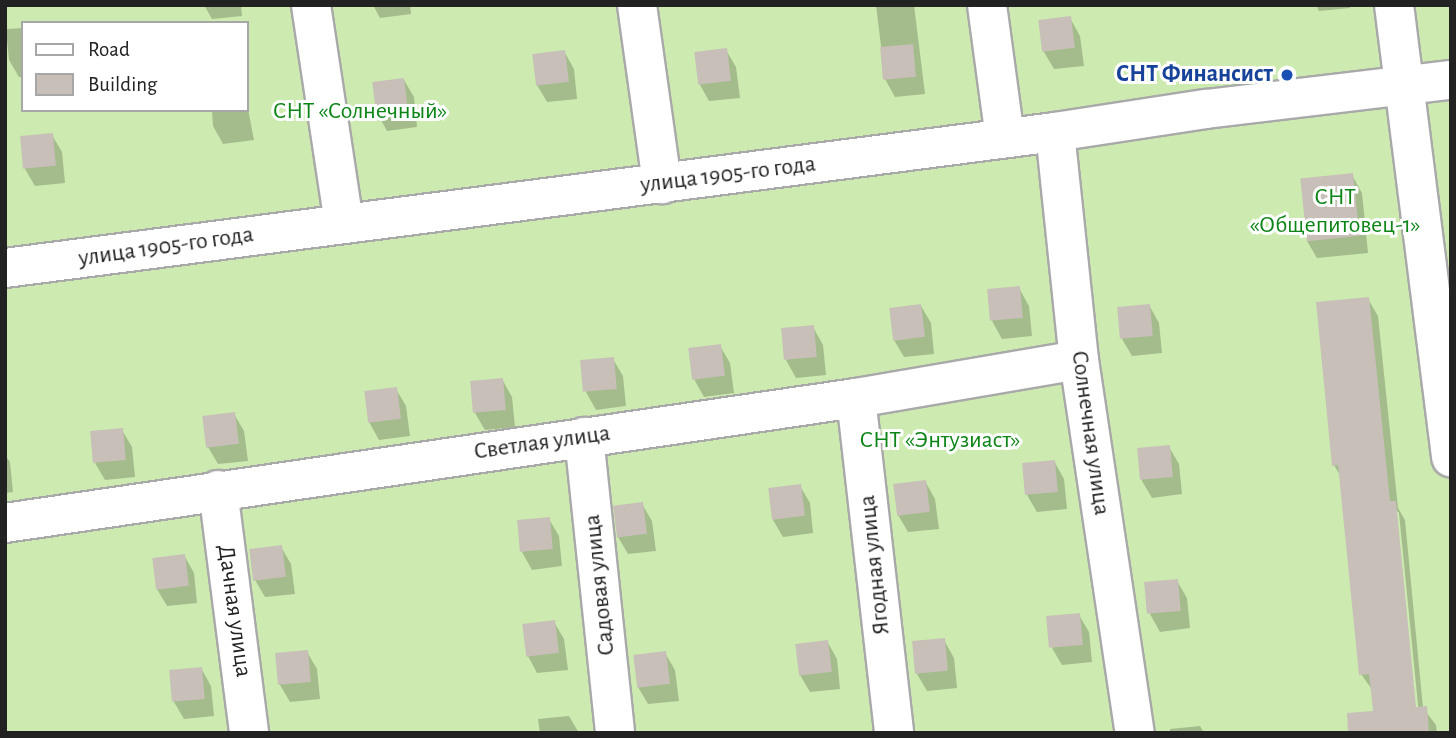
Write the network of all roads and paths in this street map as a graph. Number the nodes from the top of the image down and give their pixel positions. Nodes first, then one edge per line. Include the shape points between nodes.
1 (311, 5) edge
2 (637, 5) edge
3 (987, 5) edge
4 (1394, 5) edge
5 (1451, 80) edge
6 (1406, 86) junction
7 (1055, 132) junction
8 (1006, 138) junction
9 (662, 184) junction
10 (344, 223) junction
11 (5, 268) edge
12 (1442, 319) edge
13 (1079, 360) junction
14 (856, 398) junction
15 (584, 437) junction
16 (1451, 457) edge
17 (218, 490) junction
18 (5, 523) edge
19 (249, 733) edge
20 (615, 733) edge
21 (894, 733) edge
22 (1135, 733) edge

1 - 10 street
2 - 9 street
3 - 8 street
4 - 6 street
5 - 6 street, улица 1905-го года
6 - 7 street, улица 1905-го года
6 - 12 street
7 - 8 street, улица 1905-го года
7 - 13 street, Солнечная улица
8 - 9 street, улица 1905-го года
9 - 10 street, улица 1905-го года
10 - 11 street, улица 1905-го года
12 - 16 street
13 - 14 street, Светлая улица
13 - 22 street, Солнечная улица
14 - 15 street, Светлая улица
14 - 21 street, Ягодная улица
15 - 17 street, Светлая улица
15 - 20 street, Садовая улица
17 - 18 street, Светлая улица
17 - 19 street, Дачная улица

